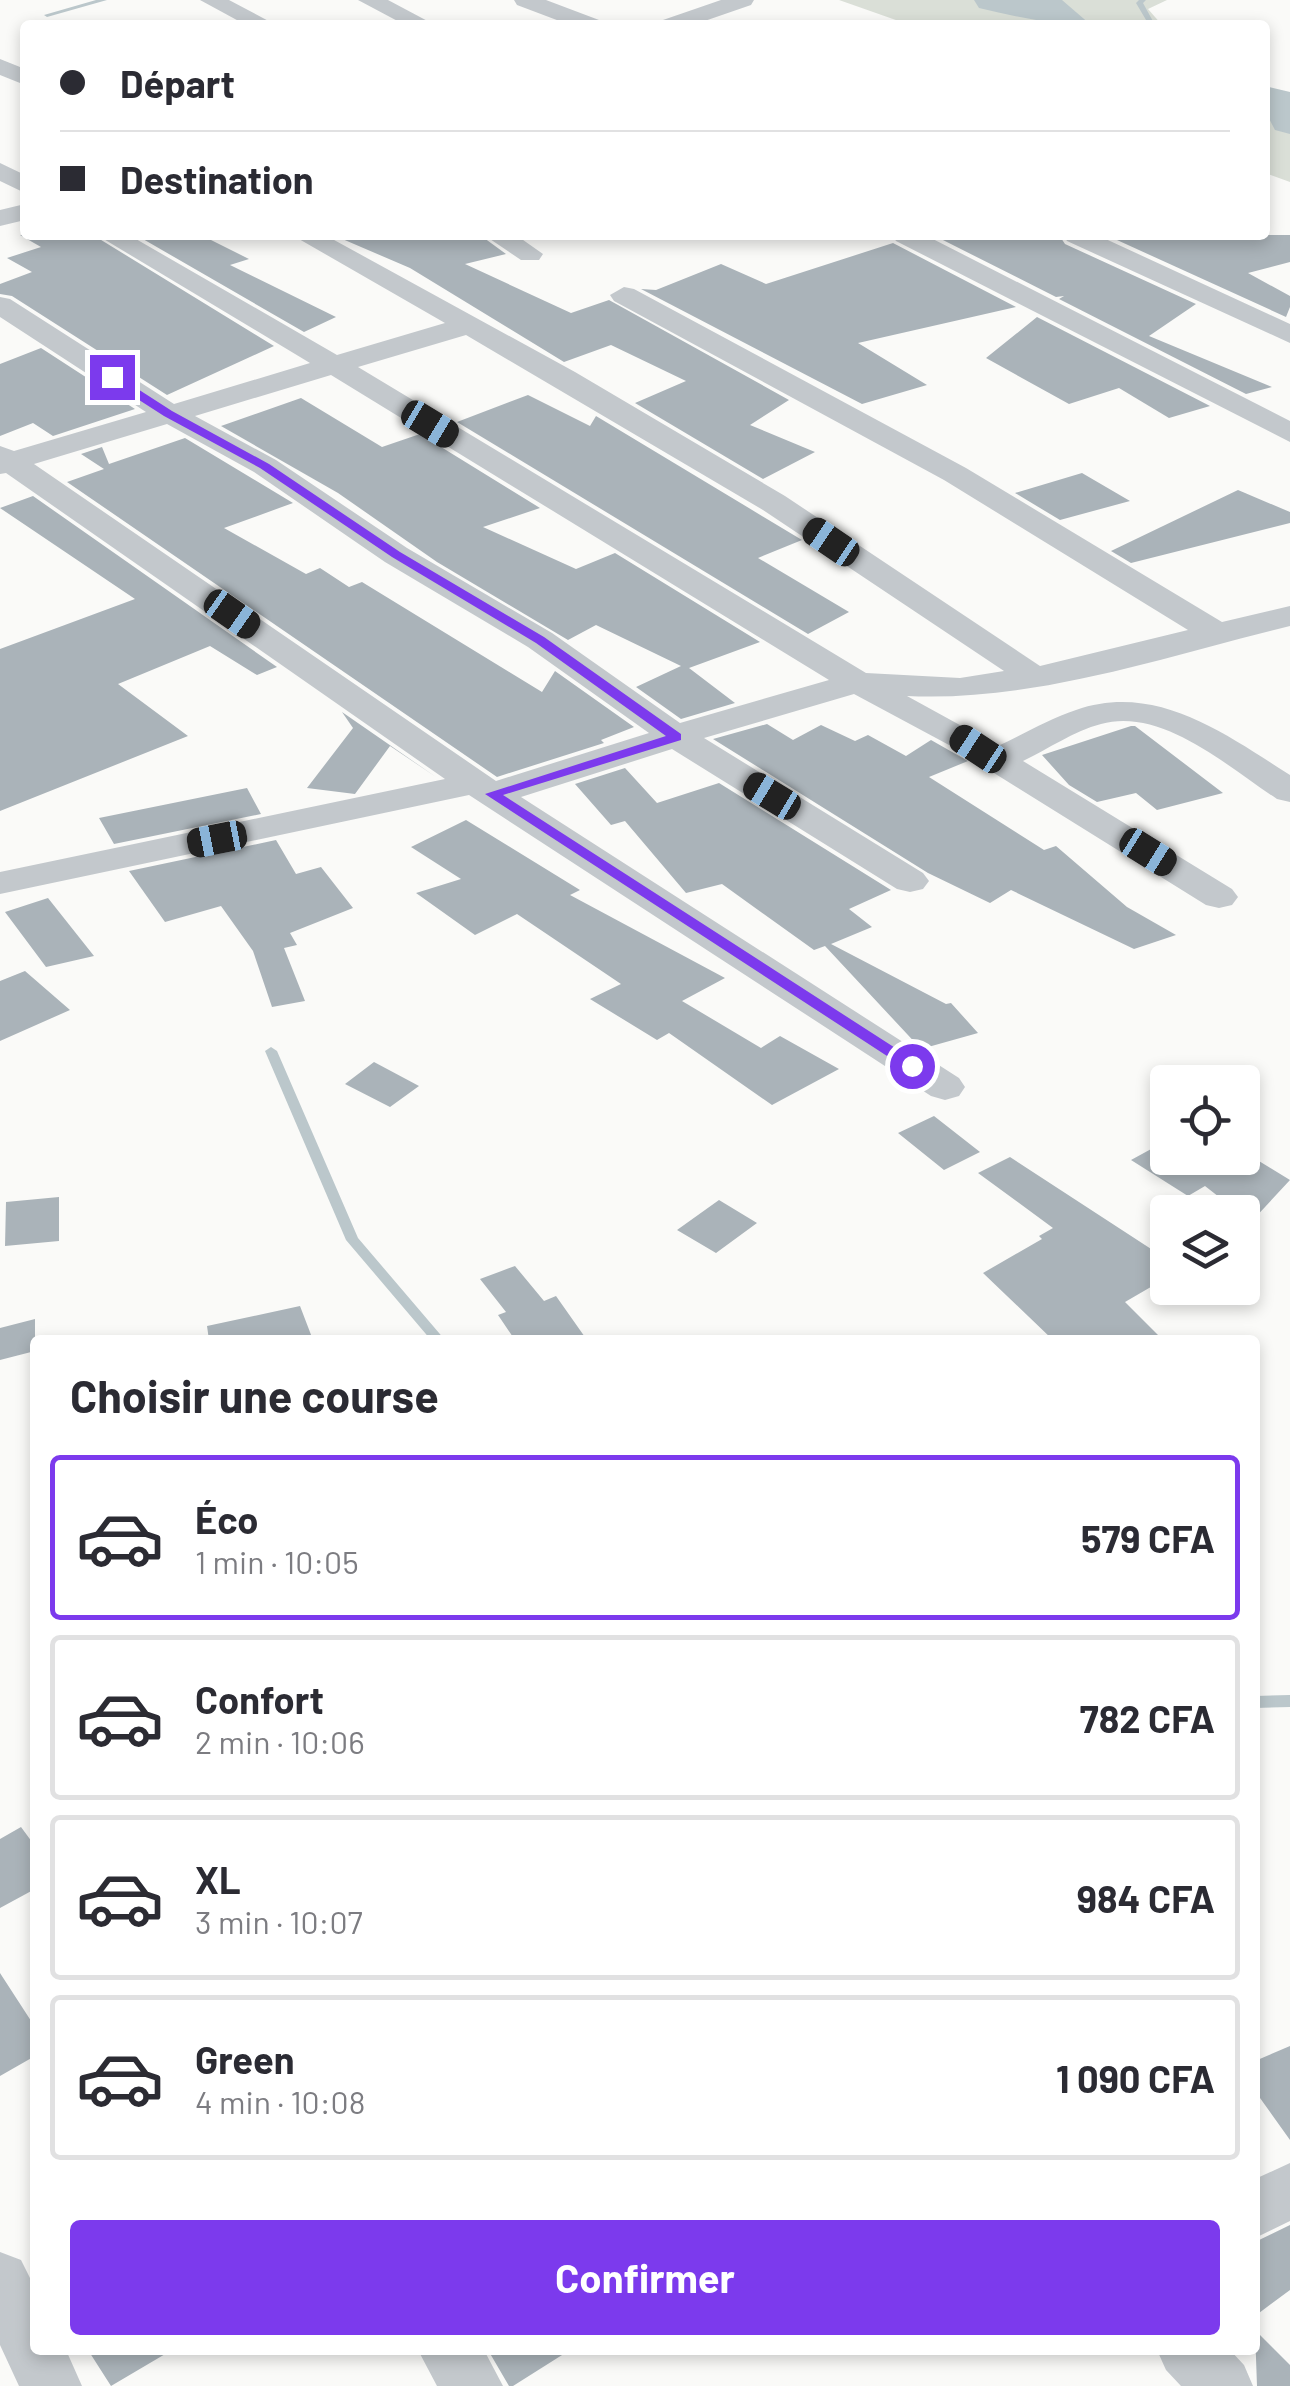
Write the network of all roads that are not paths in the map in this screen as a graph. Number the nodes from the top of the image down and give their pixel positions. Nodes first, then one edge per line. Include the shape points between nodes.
1 (211, 0) edge
2 (369, 0) edge
3 (526, 0) edge
4 (743, 0) edge
5 (254, 20) edge
6 (413, 20) edge
7 (577, 20) edge
8 (685, 20) edge
9 (119, 240) edge
10 (315, 240) edge
11 (506, 240) edge
12 (915, 240) edge
13 (1087, 240) edge
14 (530, 254) dead end
15 (624, 295) dead end
16 (0, 305) edge
17 (469, 324) junction
18 (1290, 335) edge
19 (332, 364) junction
20 (168, 414) junction
21 (1290, 433) edge
22 (3, 461) edge
23 (1290, 616) edge
24 (1216, 633) junction
25 (1035, 677) junction
26 (858, 683) junction
27 (677, 737) junction
28 (996, 760) junction
29 (483, 788) junction
30 (1290, 791) edge
31 (0, 850) edge
32 (15, 879) edge
33 (910, 881) dead end
34 (1219, 897) dead end
35 (945, 1087) dead end
36 (1290, 2189) edge
37 (1260, 2209) edge
38 (0, 2280) edge
39 (30, 2341) edge
40 (37, 2355) edge
41 (451, 2355) edge
42 (1193, 2355) edge
43 (52, 2386) edge
44 (472, 2386) edge
45 (1222, 2386) edge

1 - 5 street
2 - 6 street
3 - 7 street
4 - 8 street
9 - 19 street
10 - 17 street
11 - 14 street
12 - 21 street
13 - 18 street
15 - 24 street via 954,474
16 - 20 street
17 - 19 street
17 - 25 street via 774,504
19 - 20 street
19 - 26 street
20 - 22 street
20 - 27 street via 264,466 540,640
22 - 29 street
23 - 24 street
24 - 25 street
25 - 26 street via 960,688
26 - 27 street
26 - 28 street
27 - 29 street
27 - 33 street
28 - 30 street via 1073,723 1127,712 1180,725
28 - 34 street
29 - 32 street
29 - 35 street
31 - 32 street
36 - 37 street
38 - 39 street
40 - 43 street
41 - 44 street
42 - 45 street

